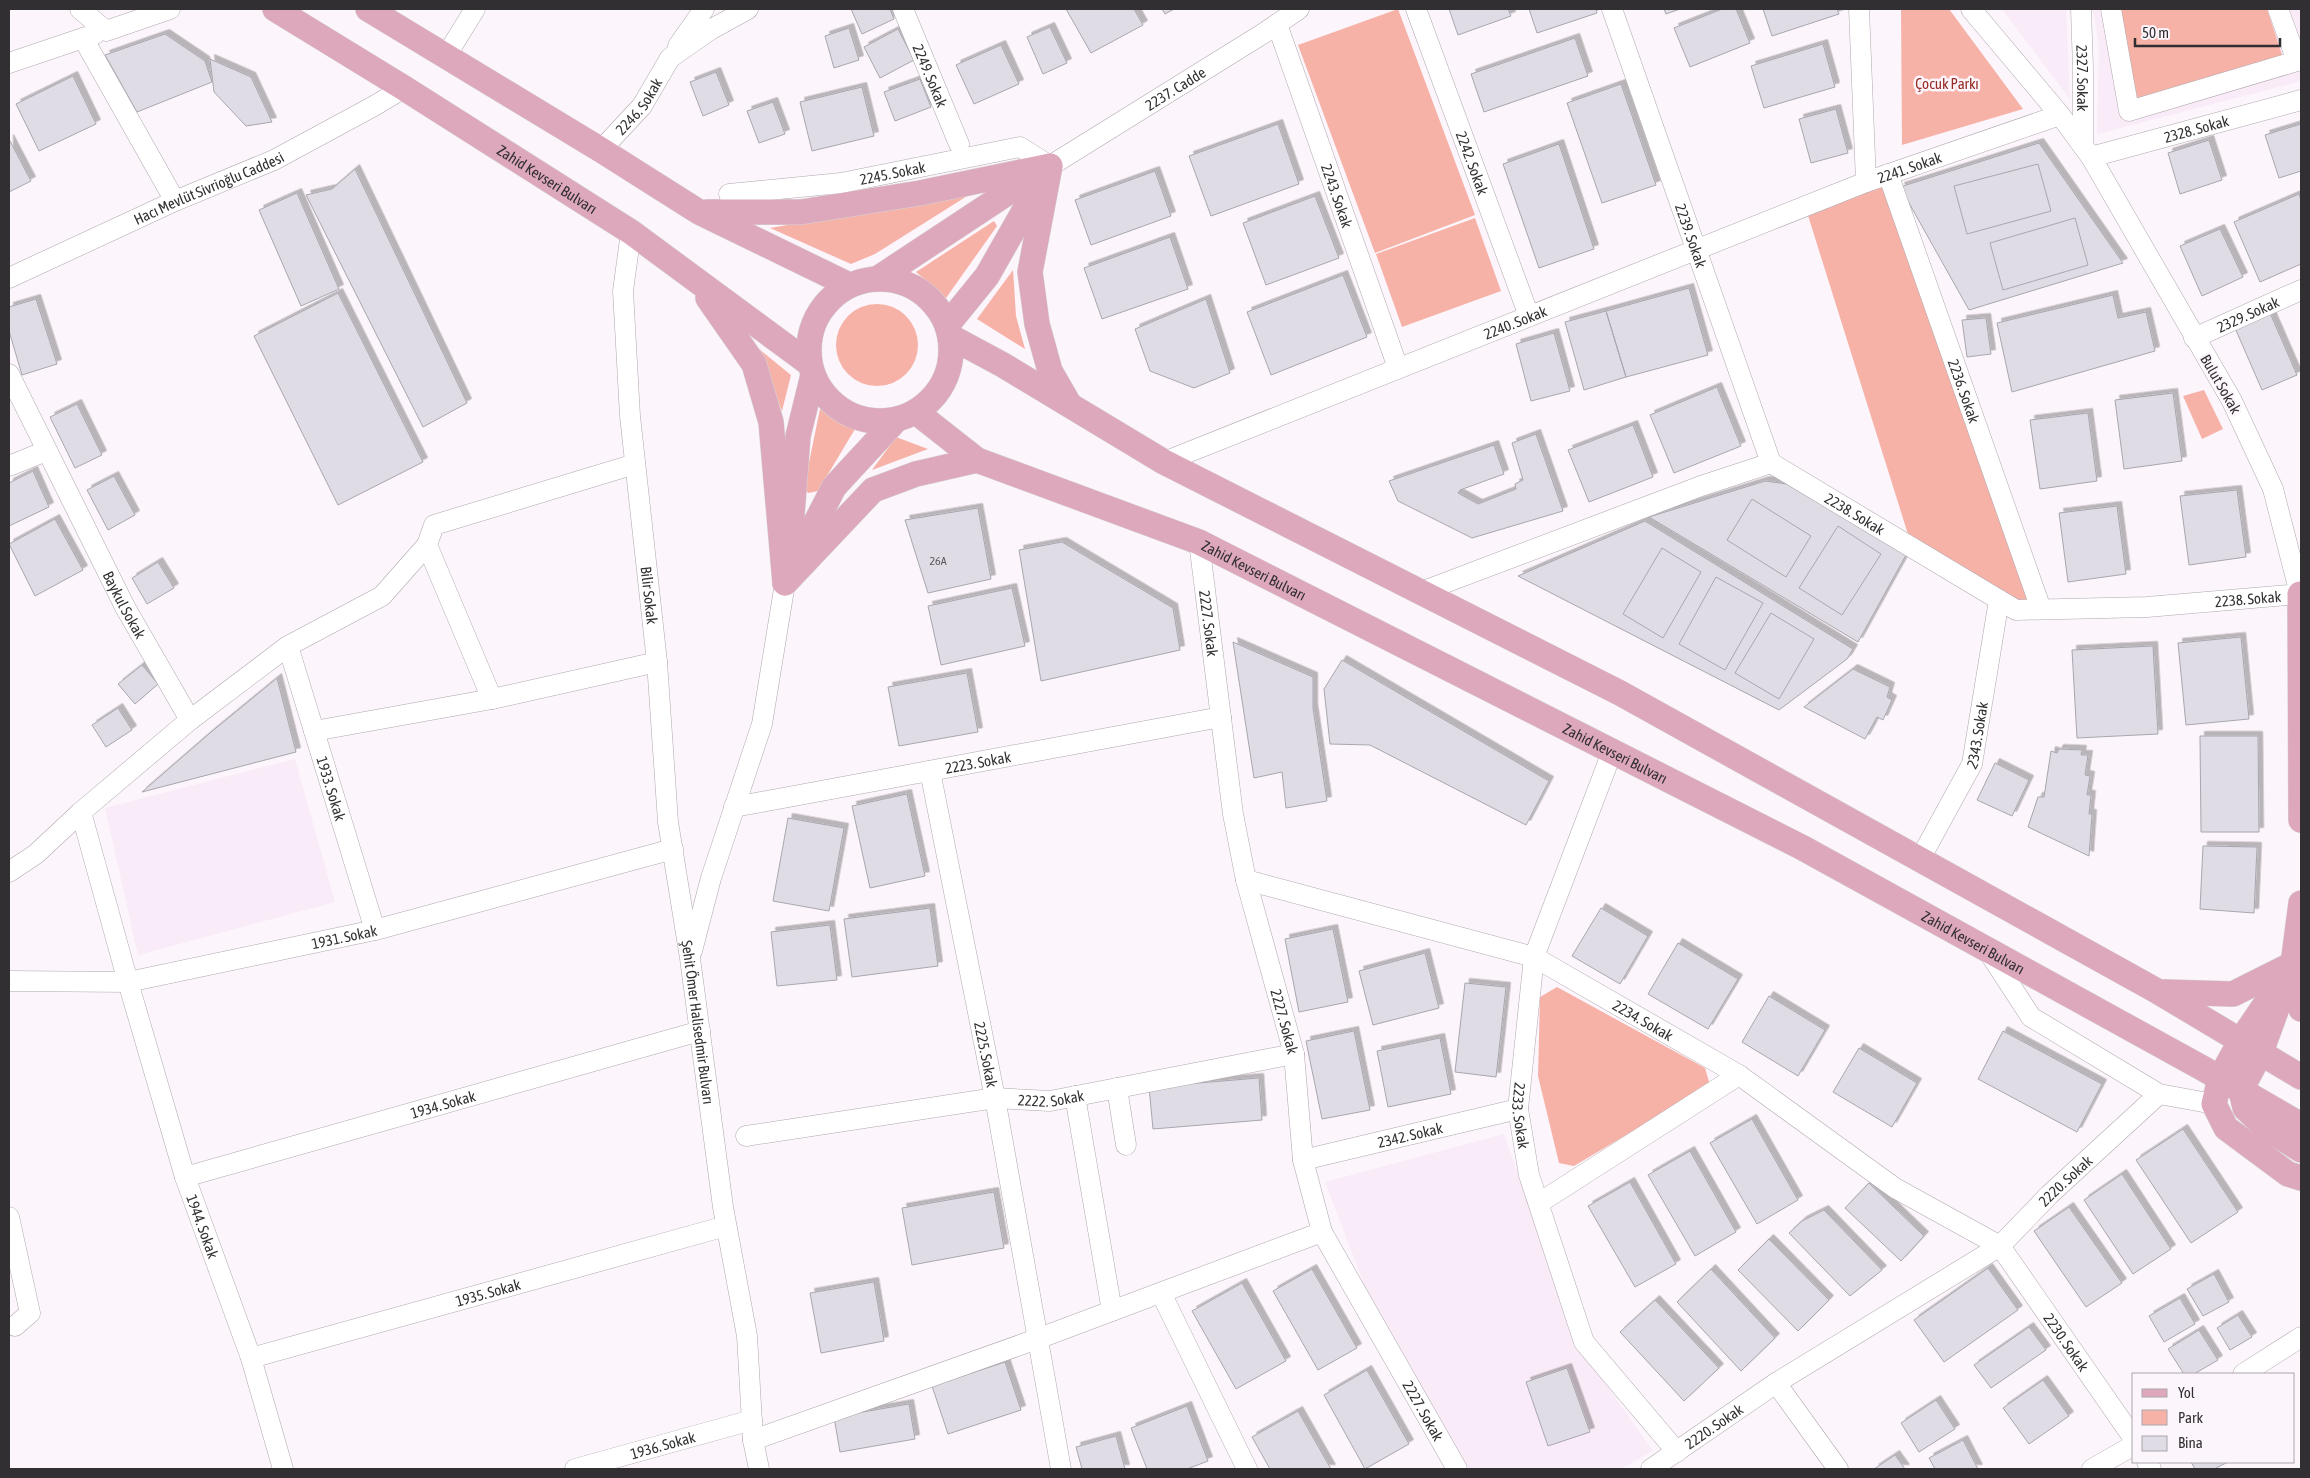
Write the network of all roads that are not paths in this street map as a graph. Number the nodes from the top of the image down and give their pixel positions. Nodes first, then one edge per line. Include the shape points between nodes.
1 (80, 9) edge
2 (170, 9) edge
3 (275, 9) edge
4 (368, 9) edge
5 (474, 9) edge
6 (704, 9) edge
7 (748, 9) edge
8 (903, 9) edge
9 (1299, 9) edge
10 (1416, 9) edge
11 (1612, 9) edge
12 (1859, 9) edge
13 (1971, 9) edge
14 (2081, 9) edge
15 (2111, 9) edge
16 (2278, 9) edge
17 (1277, 24) junction
18 (106, 31) junction
19 (84, 38) junction
20 (446, 56) junction
21 (670, 58) junction
22 (9, 63) edge
23 (404, 88) junction
24 (2301, 100) edge
25 (2060, 114) junction
26 (958, 144) dead end
27 (601, 150) junction
28 (2087, 152) junction
29 (1050, 166) junction
30 (1888, 174) junction
31 (1866, 182) junction
32 (729, 194) dead end
33 (175, 202) junction
34 (699, 212) junction
35 (631, 232) junction
36 (1697, 249) junction
37 (691, 276) junction
38 (9, 278) edge
39 (877, 279) junction
40 (849, 285) junction
41 (2301, 290) edge
42 (1529, 316) junction
43 (949, 331) junction
44 (2194, 338) junction
45 (1398, 368) junction
46 (812, 370) junction
47 (9, 374) edge
48 (1071, 406) junction
49 (906, 416) junction
50 (46, 451) junction
51 (978, 460) junction
52 (1164, 462) junction
53 (1771, 463) junction
54 (635, 464) junction
55 (9, 466) edge
56 (1199, 542) junction
57 (427, 545) junction
58 (785, 583) junction
59 (1421, 592) junction
60 (2300, 594) edge
61 (1999, 600) junction
62 (2041, 609) junction
63 (288, 646) junction
64 (657, 662) junction
65 (492, 700) junction
66 (1221, 717) junction
67 (190, 720) junction
68 (314, 731) junction
69 (1612, 752) junction
70 (930, 771) junction
71 (734, 807) junction
72 (81, 812) junction
73 (2301, 820) edge
74 (673, 849) junction
75 (1920, 859) junction
76 (9, 872) edge
77 (1246, 880) junction
78 (2301, 903) edge
79 (376, 930) junction
80 (1988, 950) junction
81 (1534, 957) junction
82 (690, 958) junction
83 (2293, 964) junction
84 (9, 981) edge
85 (128, 982) junction
86 (2157, 991) junction
87 (2301, 1009) edge
88 (700, 1032) junction
89 (2251, 1046) junction
90 (1294, 1054) junction
91 (1739, 1075) junction
92 (2301, 1077) edge
93 (2220, 1078) junction
94 (1117, 1088) junction
95 (2241, 1090) junction
96 (2159, 1094) junction
97 (1075, 1096) junction
98 (994, 1098) junction
99 (2214, 1104) junction
100 (1518, 1109) junction
101 (2301, 1125) edge
102 (746, 1136) dead end
103 (1126, 1145) dead end
104 (2301, 1150) edge
105 (1303, 1160) junction
106 (185, 1178) junction
107 (2301, 1178) edge
108 (1539, 1203) junction
109 (9, 1217) edge
110 (726, 1226) junction
111 (1322, 1232) junction
112 (2000, 1246) junction
113 (1161, 1293) junction
114 (1112, 1311) junction
115 (15, 1326) dead end
116 (2301, 1337) edge
117 (1037, 1340) junction
118 (250, 1358) junction
119 (2245, 1373) edge
120 (1776, 1383) junction
121 (752, 1420) junction
122 (2132, 1436) edge
123 (753, 1440) junction
124 (2132, 1446) edge
125 (1677, 1452) junction
126 (283, 1469) edge
127 (575, 1469) edge
128 (758, 1469) edge
129 (1061, 1469) edge
130 (1247, 1469) edge
131 (1457, 1469) edge
132 (1651, 1469) edge
133 (1838, 1469) edge
134 (2092, 1469) edge

1 - 18 street
2 - 18 street
3 - 23 main road, Zahid Kevseri Bulvarı
4 - 20 main road
5 - 20 street
6 - 21 street, 2246. Sokak
7 - 21 street, 2246. Sokak
8 - 26 street, 2249. Sokak
9 - 17 street, 2237. Cadde
10 - 42 street, 2242. Sokak
11 - 36 street, 2239. Sokak
12 - 31 street, 2241. Sokak
13 - 25 street, Bulut Sokak
14 - 28 street, 2327. Sokak
15 - 16 street via 2129,111 2297,61
17 - 29 street, 2237. Cadde
17 - 45 street, 2243. Sokak
18 - 19 street
19 - 22 street
19 - 33 street
20 - 27 main road
21 - 27 street, 2246. Sokak via 642,106
23 - 33 street, Hacı Mevlüt Sivrioğlu Caddesi via 274,160
23 - 35 main road, Zahid Kevseri Bulvarı
24 - 28 street, 2328. Sokak
25 - 28 street, Bulut Sokak
25 - 30 street, 2241. Sokak
27 - 34 main road
28 - 44 street, Bulut Sokak
29 - 32 street, 2245. Sokak via 1020,147 840,184
29 - 34 main road via 920,193 802,212
29 - 39 main road
29 - 43 main road via 987,276
29 - 48 main road via 1030,272 1036,324 1050,371
30 - 31 street, 2241. Sokak
30 - 62 street, 2236. Sokak
31 - 36 street, 2240. Sokak
33 - 38 street, Hacı Mevlüt Sivrioğlu Caddesi
34 - 40 main road
35 - 37 main road, Zahid Kevseri Bulvarı
35 - 54 street, Bilir Sokak via 623,291
36 - 42 street, 2240. Sokak
36 - 53 street, 2239. Sokak
37 - 46 main road, Zahid Kevseri Bulvarı
37 - 58 main road via 754,364 771,422
39 - 40 main road
39 - 43 main road via 908,286 927,298 940,312
40 - 46 main road via 827,302 815,321 809,342
41 - 44 street, 2329. Sokak
42 - 45 street, 2240. Sokak
43 - 48 main road
43 - 49 main road via 950,358 944,379 933,398
44 - 60 street, Bulut Sokak via 2232,401 2273,489
45 - 52 street, 2240. Sokak
46 - 49 main road via 823,393 856,417 876,422
46 - 58 main road via 798,436
47 - 50 street, Baykul Sokak
48 - 52 main road
49 - 51 main road, Zahid Kevseri Bulvarı
49 - 58 main road via 834,487
50 - 55 street
50 - 67 street, Baykul Sokak via 125,607
51 - 56 main road, Zahid Kevseri Bulvarı
51 - 58 main road via 916,474 873,490
52 - 59 main road
53 - 59 street via 1701,486
53 - 61 street, 2238. Sokak
54 - 57 street via 434,525
54 - 64 street, Bilir Sokak
56 - 66 street, 2227. Sokak
56 - 69 main road, Zahid Kevseri Bulvarı
57 - 63 street via 382,596
57 - 65 street
58 - 71 street, Şehit Ömer Halisedmir Bulvarı via 762,724
59 - 75 main road via 1620,693
60 - 62 street, 2238. Sokak via 2147,607
60 - 73 main road, Bulut Sokak
61 - 62 street, 2238. Sokak via 2016,610
61 - 75 street, 2343. Sokak via 1972,764
63 - 67 street
63 - 68 street, 1933. Sokak
64 - 65 street
64 - 74 street, Bilir Sokak via 668,822
65 - 68 street
66 - 70 street, 2223. Sokak
66 - 77 street, 2227. Sokak via 1233,814
67 - 72 street
68 - 79 street, 1933. Sokak
69 - 80 main road, Zahid Kevseri Bulvarı via 1803,848
69 - 81 street, 2233. Sokak
70 - 71 street, 2223. Sokak
70 - 98 street, 2225. Sokak
71 - 82 street, Şehit Ömer Halisedmir Bulvarı
72 - 76 street via 36,854
72 - 85 street, 1944. Sokak
74 - 79 street, 1931. Sokak
74 - 82 street, Bilir Sokak
75 - 86 main road
77 - 81 street, 2234. Sokak
77 - 90 street, 2227. Sokak
78 - 83 main road
79 - 85 street, 1931. Sokak
80 - 93 main road, Zahid Kevseri Bulvarı
80 - 96 street via 2031,1016
81 - 91 street, 2234. Sokak
81 - 100 street, 2233. Sokak
82 - 88 street, Şehit Ömer Halisedmir Bulvarı
83 - 86 main road via 2233,994
83 - 87 main road
83 - 89 main road
84 - 85 street, 1931. Sokak
85 - 106 street, 1944. Sokak
86 - 89 main road
88 - 106 street, 1934. Sokak
88 - 110 street, Şehit Ömer Halisedmir Bulvarı
89 - 92 main road
89 - 93 main road
89 - 95 main road
90 - 94 street, 2222. Sokak
90 - 105 street, 2227. Sokak
91 - 108 street
91 - 112 street, 2234. Sokak via 1895,1188
93 - 95 main road, Zahid Kevseri Bulvarı
93 - 99 main road
94 - 97 street, 2222. Sokak
94 - 103 street
95 - 101 main road, Zahid Kevseri Bulvarı
95 - 104 main road via 2244,1108 2266,1128
96 - 99 street
96 - 112 street, 2220. Sokak via 2049,1195
97 - 98 street, 2222. Sokak via 1050,1101
97 - 114 street
98 - 102 street, 2222. Sokak
98 - 117 street, 2225. Sokak
99 - 107 main road via 2226,1128 2288,1174
100 - 105 street, 2342. Sokak
100 - 108 street, 2233. Sokak via 1529,1175
105 - 111 street, 2227. Sokak
106 - 118 street, 1944. Sokak
108 - 125 street, 2233. Sokak via 1584,1342
109 - 115 street via 30,1313
110 - 118 street, 1935. Sokak
110 - 121 street, Şehit Ömer Halisedmir Bulvarı via 747,1336
111 - 113 street
111 - 131 street, 2227. Sokak
112 - 120 street, 2220. Sokak
112 - 122 street, 2230. Sokak
113 - 114 street
113 - 130 street
114 - 117 street
116 - 119 street
117 - 123 street
117 - 129 street, 2225. Sokak
118 - 126 street, 1944. Sokak
120 - 125 street, 2220. Sokak
120 - 133 street
121 - 123 street, Şehit Ömer Halisedmir Bulvarı
121 - 127 street, 1936. Sokak
123 - 128 street, Şehit Ömer Halisedmir Bulvarı
124 - 134 street
125 - 132 street, 2220. Sokak

